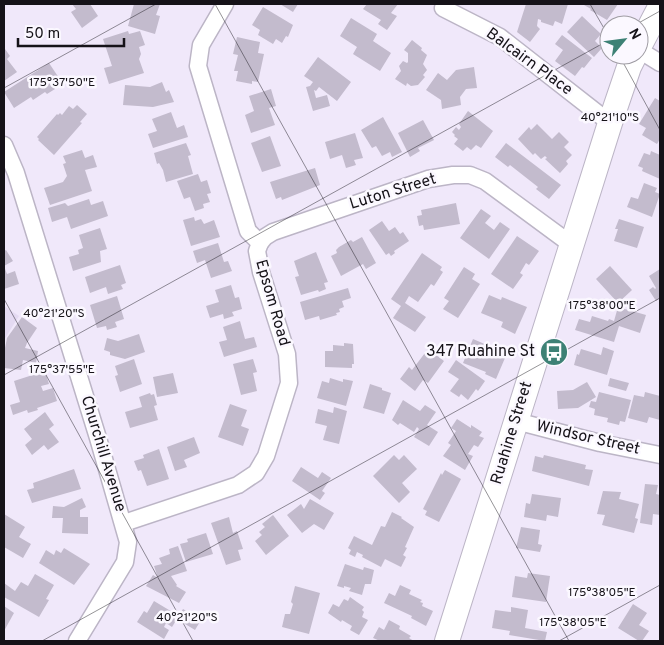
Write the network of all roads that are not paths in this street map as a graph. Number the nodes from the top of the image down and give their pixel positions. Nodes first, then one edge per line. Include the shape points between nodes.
1 (225, 4) edge
2 (660, 7) edge
3 (443, 8) dead end
4 (649, 28) edge
5 (649, 55) edge
6 (660, 63) edge
7 (631, 65) edge
8 (610, 122) junction
9 (4, 145) edge
10 (260, 243) junction
11 (572, 245) junction
12 (516, 421) junction
13 (660, 455) edge
14 (124, 523) junction
15 (77, 641) edge
16 (447, 641) edge

1 - 10 street, Epsom Road via 202,45 198,66 248,231
2 - 4 street
3 - 8 street, Balcairn Place via 500,37
5 - 6 street
7 - 8 street, Ruahine Street
8 - 11 street, Ruahine Street
9 - 14 street, Churchill Avenue via 16,173
10 - 11 street, Luton Street via 273,232 428,179 470,175 485,181
10 - 14 street, Epsom Road via 257,252 261,272 287,354 289,383 266,456 256,473 238,485
11 - 12 street, Ruahine Street
12 - 13 street, Windsor Street
12 - 16 street, Ruahine Street
14 - 15 street, Churchill Avenue via 128,542 125,562

